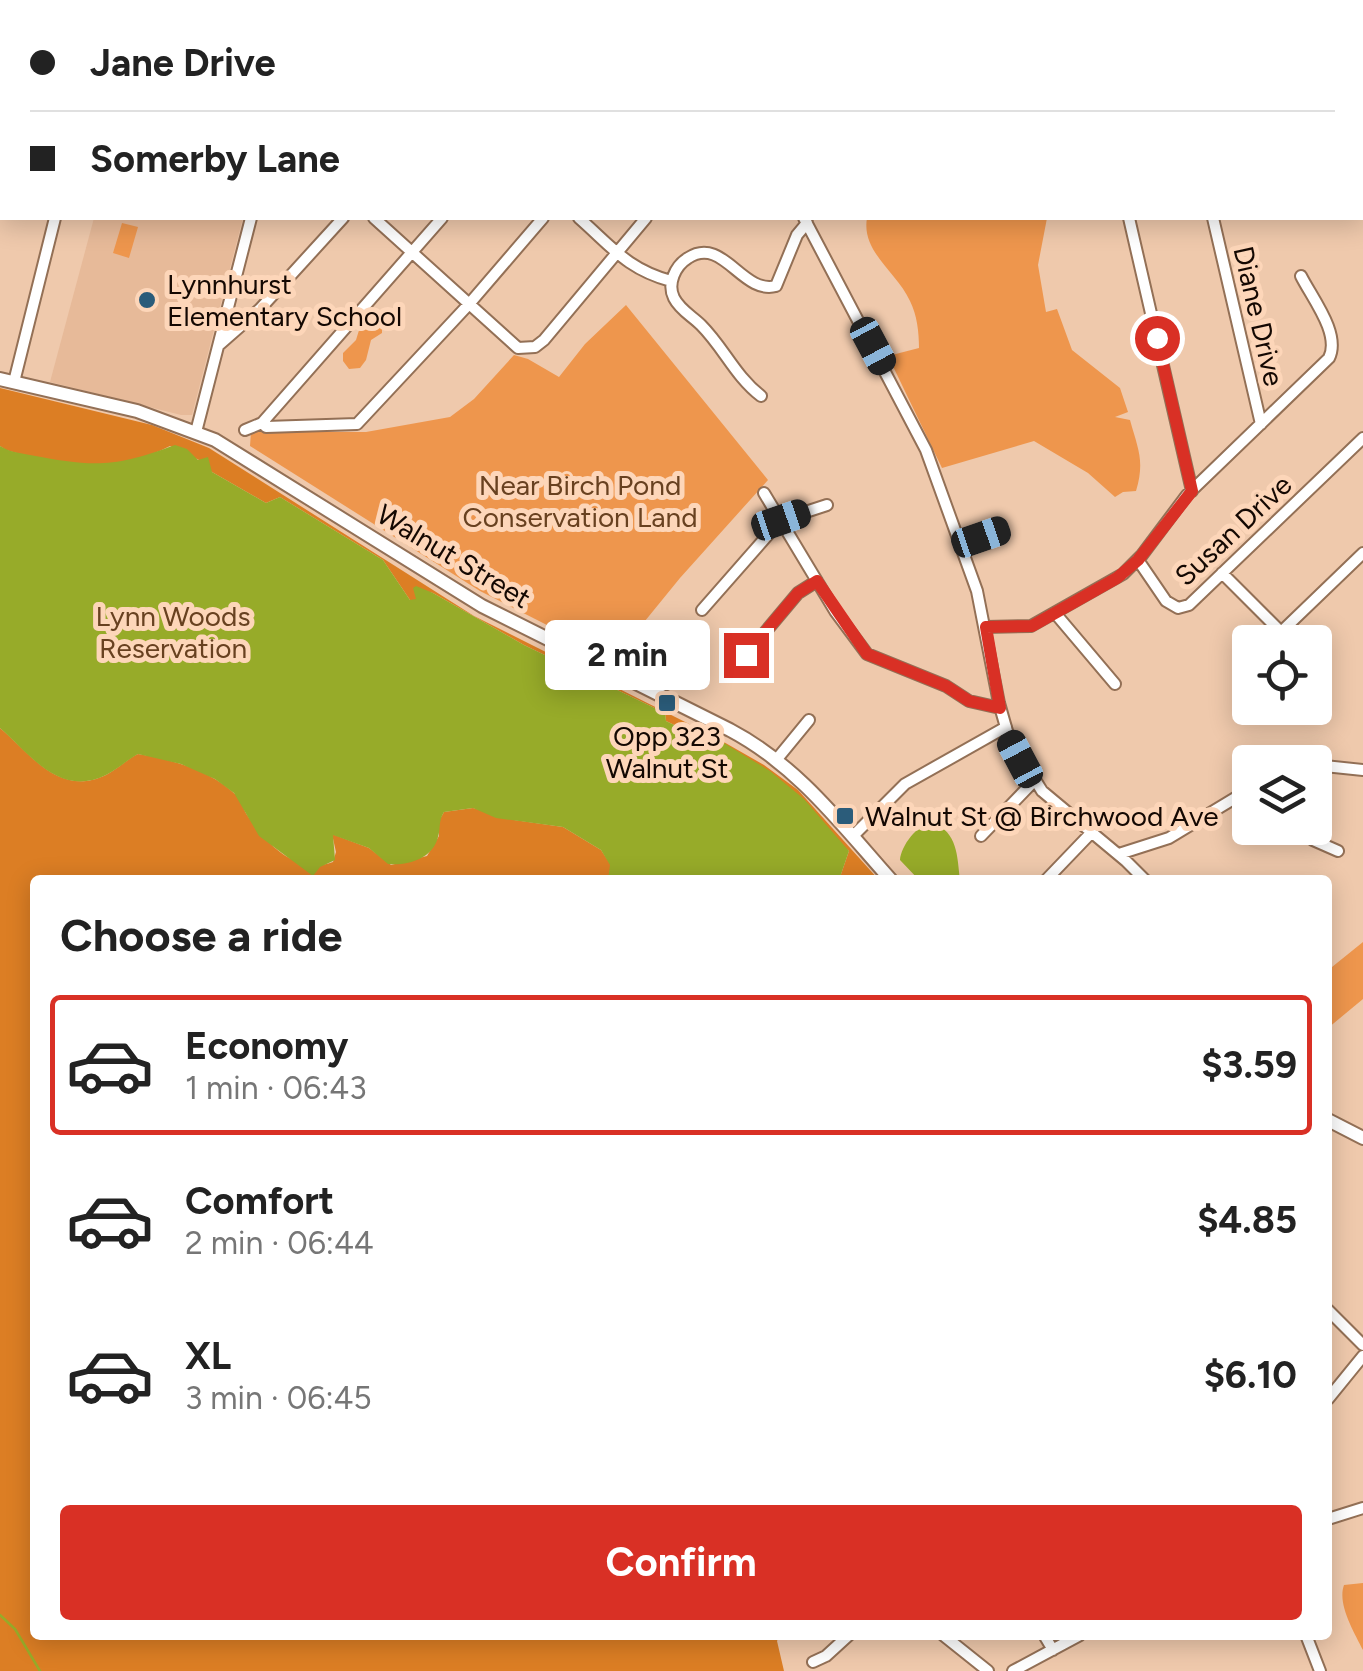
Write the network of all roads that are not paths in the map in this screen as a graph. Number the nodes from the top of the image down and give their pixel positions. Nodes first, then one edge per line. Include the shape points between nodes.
1 (54, 220) edge
2 (250, 220) edge
3 (341, 220) edge
4 (376, 220) edge
5 (440, 220) edge
6 (541, 220) edge
7 (581, 220) edge
8 (644, 220) edge
9 (806, 220) edge
10 (1129, 220) edge
11 (1213, 220) edge
12 (617, 250) junction
13 (413, 251) junction
14 (1301, 276) dead end
15 (671, 280) junction
16 (470, 303) junction
17 (219, 345) junction
18 (7, 380) edge
19 (761, 396) dead end
20 (262, 423) junction
21 (1261, 424) junction
22 (245, 430) dead end
23 (196, 432) junction
24 (1363, 438) edge
25 (1192, 491) junction
26 (764, 493) dead end
27 (827, 504) dead end
28 (781, 520) junction
29 (1001, 530) dead end
30 (961, 544) junction
31 (1363, 553) edge
32 (1138, 560) junction
33 (1222, 573) junction
34 (817, 581) junction
35 (702, 610) dead end
36 (1055, 613) junction
37 (1274, 625) edge
38 (1288, 625) edge
39 (986, 627) junction
40 (746, 655) dead end
41 (1115, 684) dead end
42 (1000, 708) junction
43 (809, 720) dead end
44 (1006, 728) junction
45 (776, 759) junction
46 (1332, 767) edge
47 (1363, 770) edge
48 (1035, 780) junction
49 (1232, 802) edge
50 (1092, 832) junction
51 (853, 836) junction
52 (981, 836) dead end
53 (1323, 845) edge
54 (1338, 852) dead end
55 (1119, 854) junction
56 (888, 875) edge
57 (1051, 875) edge
58 (1140, 875) edge
59 (1332, 1122) edge
60 (1363, 1138) edge
61 (1332, 1314) edge
62 (1363, 1344) edge
63 (1363, 1356) edge
64 (1332, 1393) edge
65 (1363, 1508) edge
66 (1332, 1518) edge
67 (844, 1640) edge
68 (949, 1640) edge
69 (1047, 1640) edge
70 (1071, 1640) edge
71 (1308, 1640) edge
72 (1053, 1650) junction
73 (813, 1662) dead end
74 (988, 1671) edge
75 (1013, 1671) edge
76 (1320, 1671) edge

1 - 18 street
2 - 17 street
3 - 17 street
4 - 13 street
5 - 13 street
6 - 16 street
7 - 12 street
8 - 12 street
9 - 15 street via 776,286 757,286 715,254 702,252 678,266
9 - 30 street via 916,426
10 - 25 street
11 - 21 street, Diane Drive
12 - 15 street via 640,271
12 - 16 street via 544,340 526,350
13 - 16 street
13 - 20 street
14 - 21 street via 1332,336 1332,354
15 - 19 street via 673,297
16 - 20 street via 352,427
17 - 23 street
18 - 23 main road, Walnut Street
20 - 22 street
21 - 25 street
23 - 45 main road, Walnut Street via 482,606
24 - 33 street, Susan Drive
25 - 32 street
26 - 28 street
27 - 28 street
28 - 34 street
28 - 35 street
29 - 30 street
30 - 39 street
31 - 38 street
32 - 33 street, Susan Drive via 1166,602 1178,608
32 - 36 street
33 - 37 street
34 - 40 street via 798,593
34 - 42 street via 867,654 969,701
36 - 39 street via 1028,627
36 - 41 street
39 - 42 street
42 - 44 street
43 - 45 street
44 - 48 street
44 - 51 street via 905,784
45 - 51 main road, Walnut Street
46 - 47 street
48 - 50 street
48 - 52 street
49 - 55 street via 1169,838
50 - 55 street
50 - 57 street
51 - 56 main road, Walnut Street
53 - 54 street
55 - 58 street
59 - 60 main road
61 - 62 street
63 - 64 street
65 - 66 street
67 - 73 street
68 - 74 street
69 - 72 street
70 - 72 street
71 - 76 street
72 - 75 street

